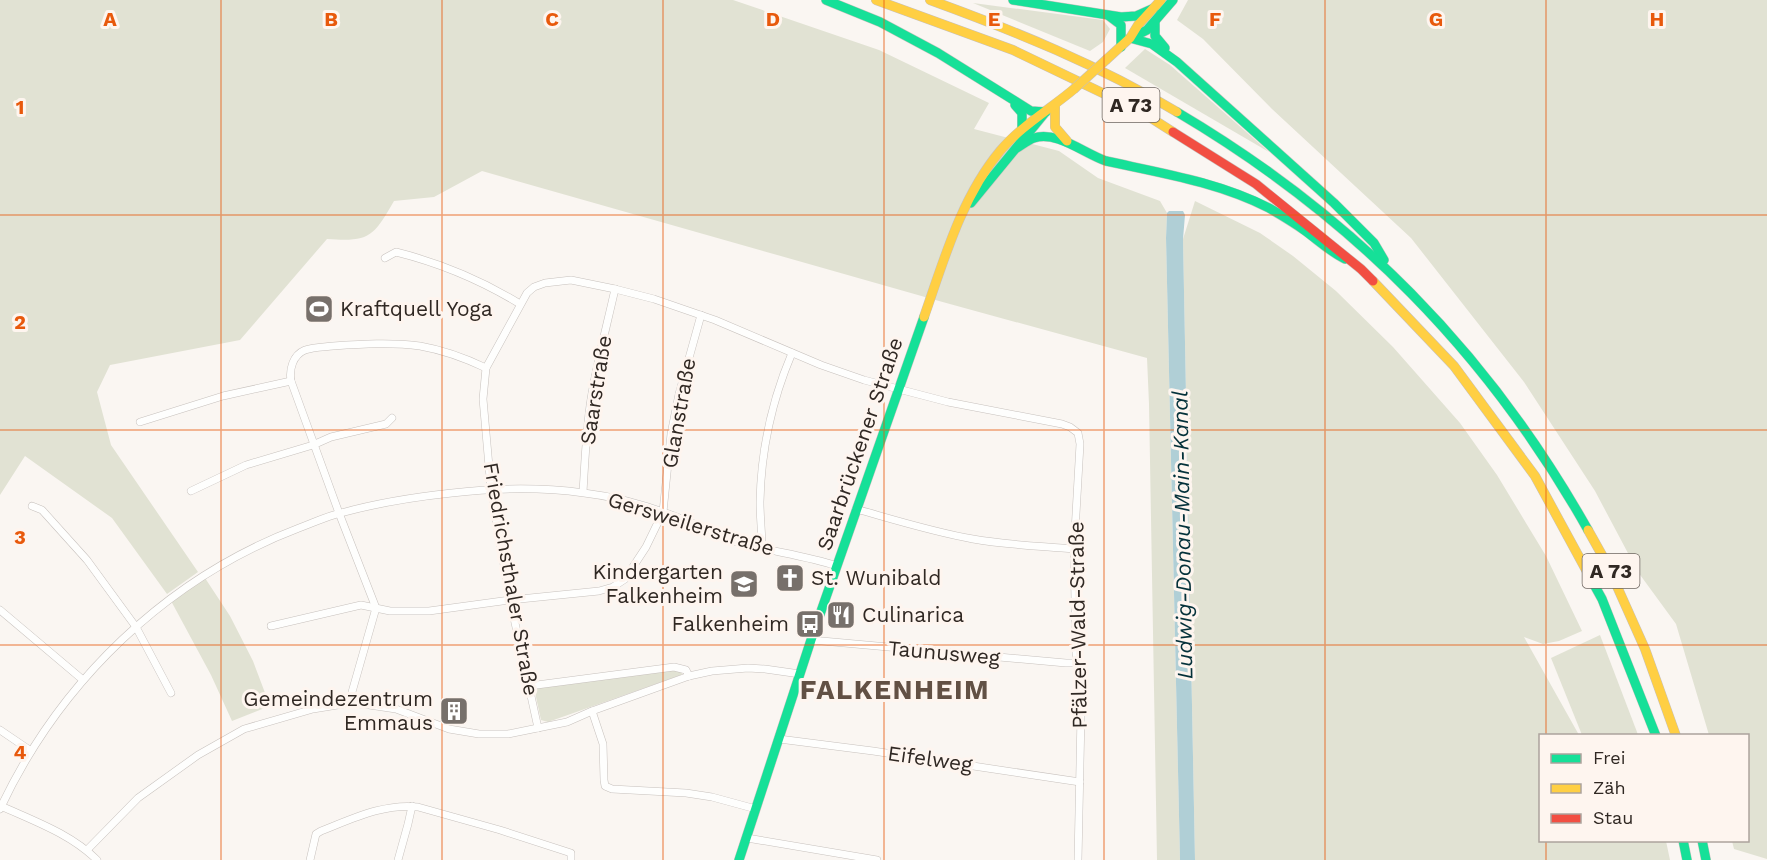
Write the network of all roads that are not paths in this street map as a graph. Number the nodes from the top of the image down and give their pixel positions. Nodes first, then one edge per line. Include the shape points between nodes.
1 (826, 0) edge
2 (876, 0) edge
3 (930, 0) edge
4 (1013, 0) edge
5 (1173, 0) edge
6 (1159, 5) edge
7 (1108, 15) junction
8 (1155, 22) junction
9 (1130, 38) junction
10 (1121, 47) junction
11 (1177, 62) junction
12 (1008, 98) junction
13 (1055, 105) junction
14 (1046, 112) junction
15 (1022, 128) junction
16 (1070, 144) junction
17 (1017, 148) junction
18 (963, 212) junction
19 (385, 258) dead end
20 (1357, 264) junction
21 (1390, 272) junction
22 (615, 289) junction
23 (520, 304) junction
24 (701, 315) junction
25 (792, 353) junction
26 (486, 368) junction
27 (291, 381) junction
28 (898, 389) junction
29 (392, 418) dead end
30 (140, 422) dead end
31 (313, 445) junction
32 (491, 489) junction
33 (191, 491) dead end
34 (583, 492) junction
35 (32, 506) dead end
36 (856, 509) junction
37 (663, 512) junction
38 (339, 513) junction
39 (762, 549) junction
40 (1074, 549) junction
41 (837, 566) junction
42 (510, 600) junction
43 (376, 608) junction
44 (0, 610) edge
45 (271, 626) dead end
46 (136, 627) junction
47 (811, 640) junction
48 (1078, 663) junction
49 (800, 674) junction
50 (689, 676) junction
51 (83, 681) junction
52 (529, 686) junction
53 (171, 693) dead end
54 (350, 703) junction
55 (592, 711) junction
56 (538, 728) junction
57 (0, 730) edge
58 (1656, 734) edge
59 (1676, 734) edge
60 (779, 739) junction
61 (31, 751) junction
62 (1080, 782) junction
63 (412, 806) junction
64 (1, 808) edge
65 (756, 809) junction
66 (747, 838) junction
67 (1683, 842) edge
68 (1702, 842) edge
69 (87, 850) junction
70 (97, 860) edge
71 (310, 860) edge
72 (398, 860) edge
73 (571, 860) edge
74 (740, 860) edge
75 (877, 860) edge
76 (1078, 860) edge
77 (1687, 860) edge
78 (1706, 860) edge

1 - 12 main road via 938,52
2 - 20 main road, A 73 via 1029,56 1132,106 1261,186
3 - 21 main road, A 73 via 1070,56 1180,113 1295,190
4 - 7 main road
5 - 6 main road
6 - 7 main road via 1131,17
6 - 8 main road
6 - 9 main road
7 - 10 main road via 1121,26
8 - 9 main road
8 - 11 main road via 1156,39
9 - 10 main road
9 - 11 main road via 1152,44
10 - 13 main road, bridge
11 - 21 main road via 1334,203 1374,243
12 - 14 main road via 1031,111
12 - 15 main road via 1022,113
13 - 14 main road
13 - 16 main road via 1055,127
14 - 15 main road, Saarbrückener Straße
14 - 17 main road, Saarbrückener Straße
15 - 18 main road, Saarbrückener Straße via 985,171
16 - 17 main road, A 73 via 1041,136
16 - 20 main road, A 73 via 1106,161 1182,177 1246,198
17 - 18 main road, Saarbrückener Straße
18 - 28 main road, Saarbrückener Straße
19 - 23 street via 396,252 415,257 474,278
20 - 58 main road, A 73 via 1446,355 1540,483 1603,597
21 - 59 main road, A 73 via 1487,376 1556,472 1628,608
22 - 23 street, Friedrichsthaler Straße via 580,281 557,281 534,287
22 - 24 street, Friedrichsthaler Straße
22 - 34 street, Saarstraße via 591,399
23 - 26 street, Friedrichsthaler Straße
24 - 25 street, Friedrichsthaler Straße
24 - 37 street, Glanstraße via 671,434
25 - 28 street, Friedrichsthaler Straße
25 - 39 street via 778,385 763,460
26 - 27 street via 439,351 371,343 305,350 294,360
26 - 32 street, Friedrichsthaler Straße via 483,399
27 - 30 street via 223,396
27 - 31 street
28 - 36 main road, Saarbrückener Straße
28 - 40 street, Pfälzer-Wald-Straße via 1062,424 1078,433
29 - 31 street via 386,424 340,434
31 - 33 street via 246,465
31 - 38 street
32 - 34 street, Gersweilerstraße
32 - 38 street, Gersweilerstraße via 411,497
32 - 42 street, Friedrichsthaler Straße
34 - 37 street, Gersweilerstraße
35 - 46 street via 42,510 87,560
36 - 40 street via 973,540
36 - 41 main road, Saarbrückener Straße
37 - 39 street, Gersweilerstraße
37 - 42 street via 625,579 613,587
38 - 43 street
38 - 46 street, Gersweilerstraße via 232,558 197,579
39 - 41 street, Gersweilerstraße
40 - 48 street, Pfälzer-Wald-Straße
41 - 47 main road, Saarbrückener Straße
42 - 43 street via 429,611
42 - 52 street, Friedrichsthaler Straße
43 - 45 street via 361,605
43 - 54 street
44 - 51 street
46 - 51 street, Gersweilerstraße
46 - 53 street
47 - 48 street, Taunusweg
47 - 49 main road, Saarbrückener Straße
48 - 62 street, Pfälzer-Wald-Straße via 1082,667
49 - 50 street via 748,668
49 - 60 main road, Saarbrückener Straße
50 - 52 street via 686,670 674,668
50 - 55 street
51 - 61 street, Gersweilerstraße
52 - 56 street, Friedrichsthaler Straße
54 - 56 street via 396,709 449,729 479,734
54 - 69 street via 313,709 241,731 198,755 138,798
55 - 56 street
55 - 65 street via 603,744 605,786 686,793
57 - 61 street
60 - 62 street, Eifelweg
60 - 65 main road, Saarbrückener Straße
61 - 64 street, Gersweilerstraße
62 - 76 street, Pfälzer-Wald-Straße
63 - 71 street via 383,808 321,831 316,834
63 - 72 street
63 - 73 street via 571,853
64 - 69 street via 52,829
65 - 66 main road, Saarbrückener Straße
66 - 74 main road, Saarbrückener Straße
66 - 75 street
67 - 77 main road
68 - 78 main road
69 - 70 street

